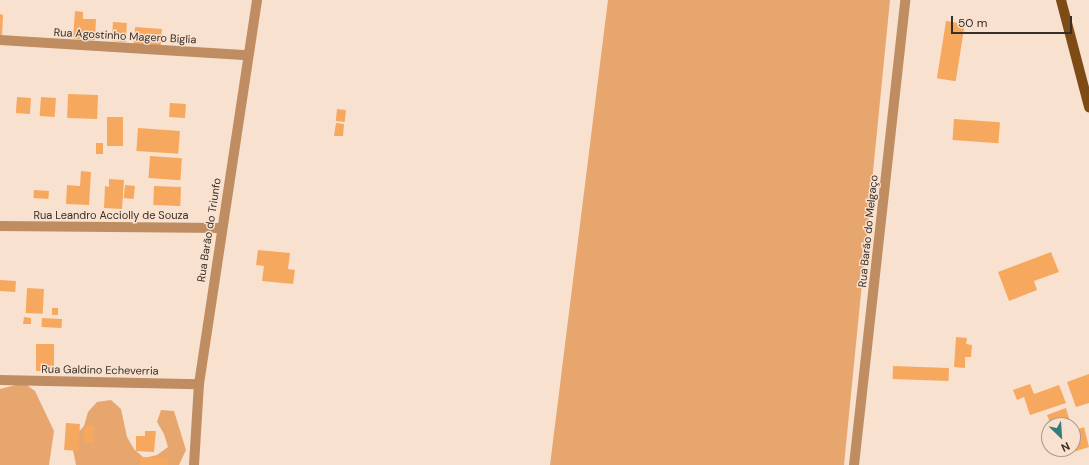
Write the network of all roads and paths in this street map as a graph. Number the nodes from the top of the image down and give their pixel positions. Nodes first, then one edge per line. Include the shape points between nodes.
1 (257, 0) edge
2 (905, 0) edge
3 (1061, 0) edge
4 (0, 40) edge
5 (248, 55) junction
6 (1089, 107) edge
7 (0, 226) edge
8 (222, 228) junction
9 (0, 380) edge
10 (198, 384) junction
11 (194, 465) edge
12 (854, 465) edge

1 - 5 street, Rua Barão do Triunfo
2 - 12 street, Rua Barão do Melgaço
3 - 6 main road
4 - 5 street, Rua Agostinho Magero Biglia
5 - 8 street, Rua Barão do Triunfo
7 - 8 street, Rua Leandro Acciolly de Souza
8 - 10 street, Rua Barão do Triunfo
9 - 10 street, Rua Galdino Echeverria
10 - 11 street, Rua Barão do Triunfo

